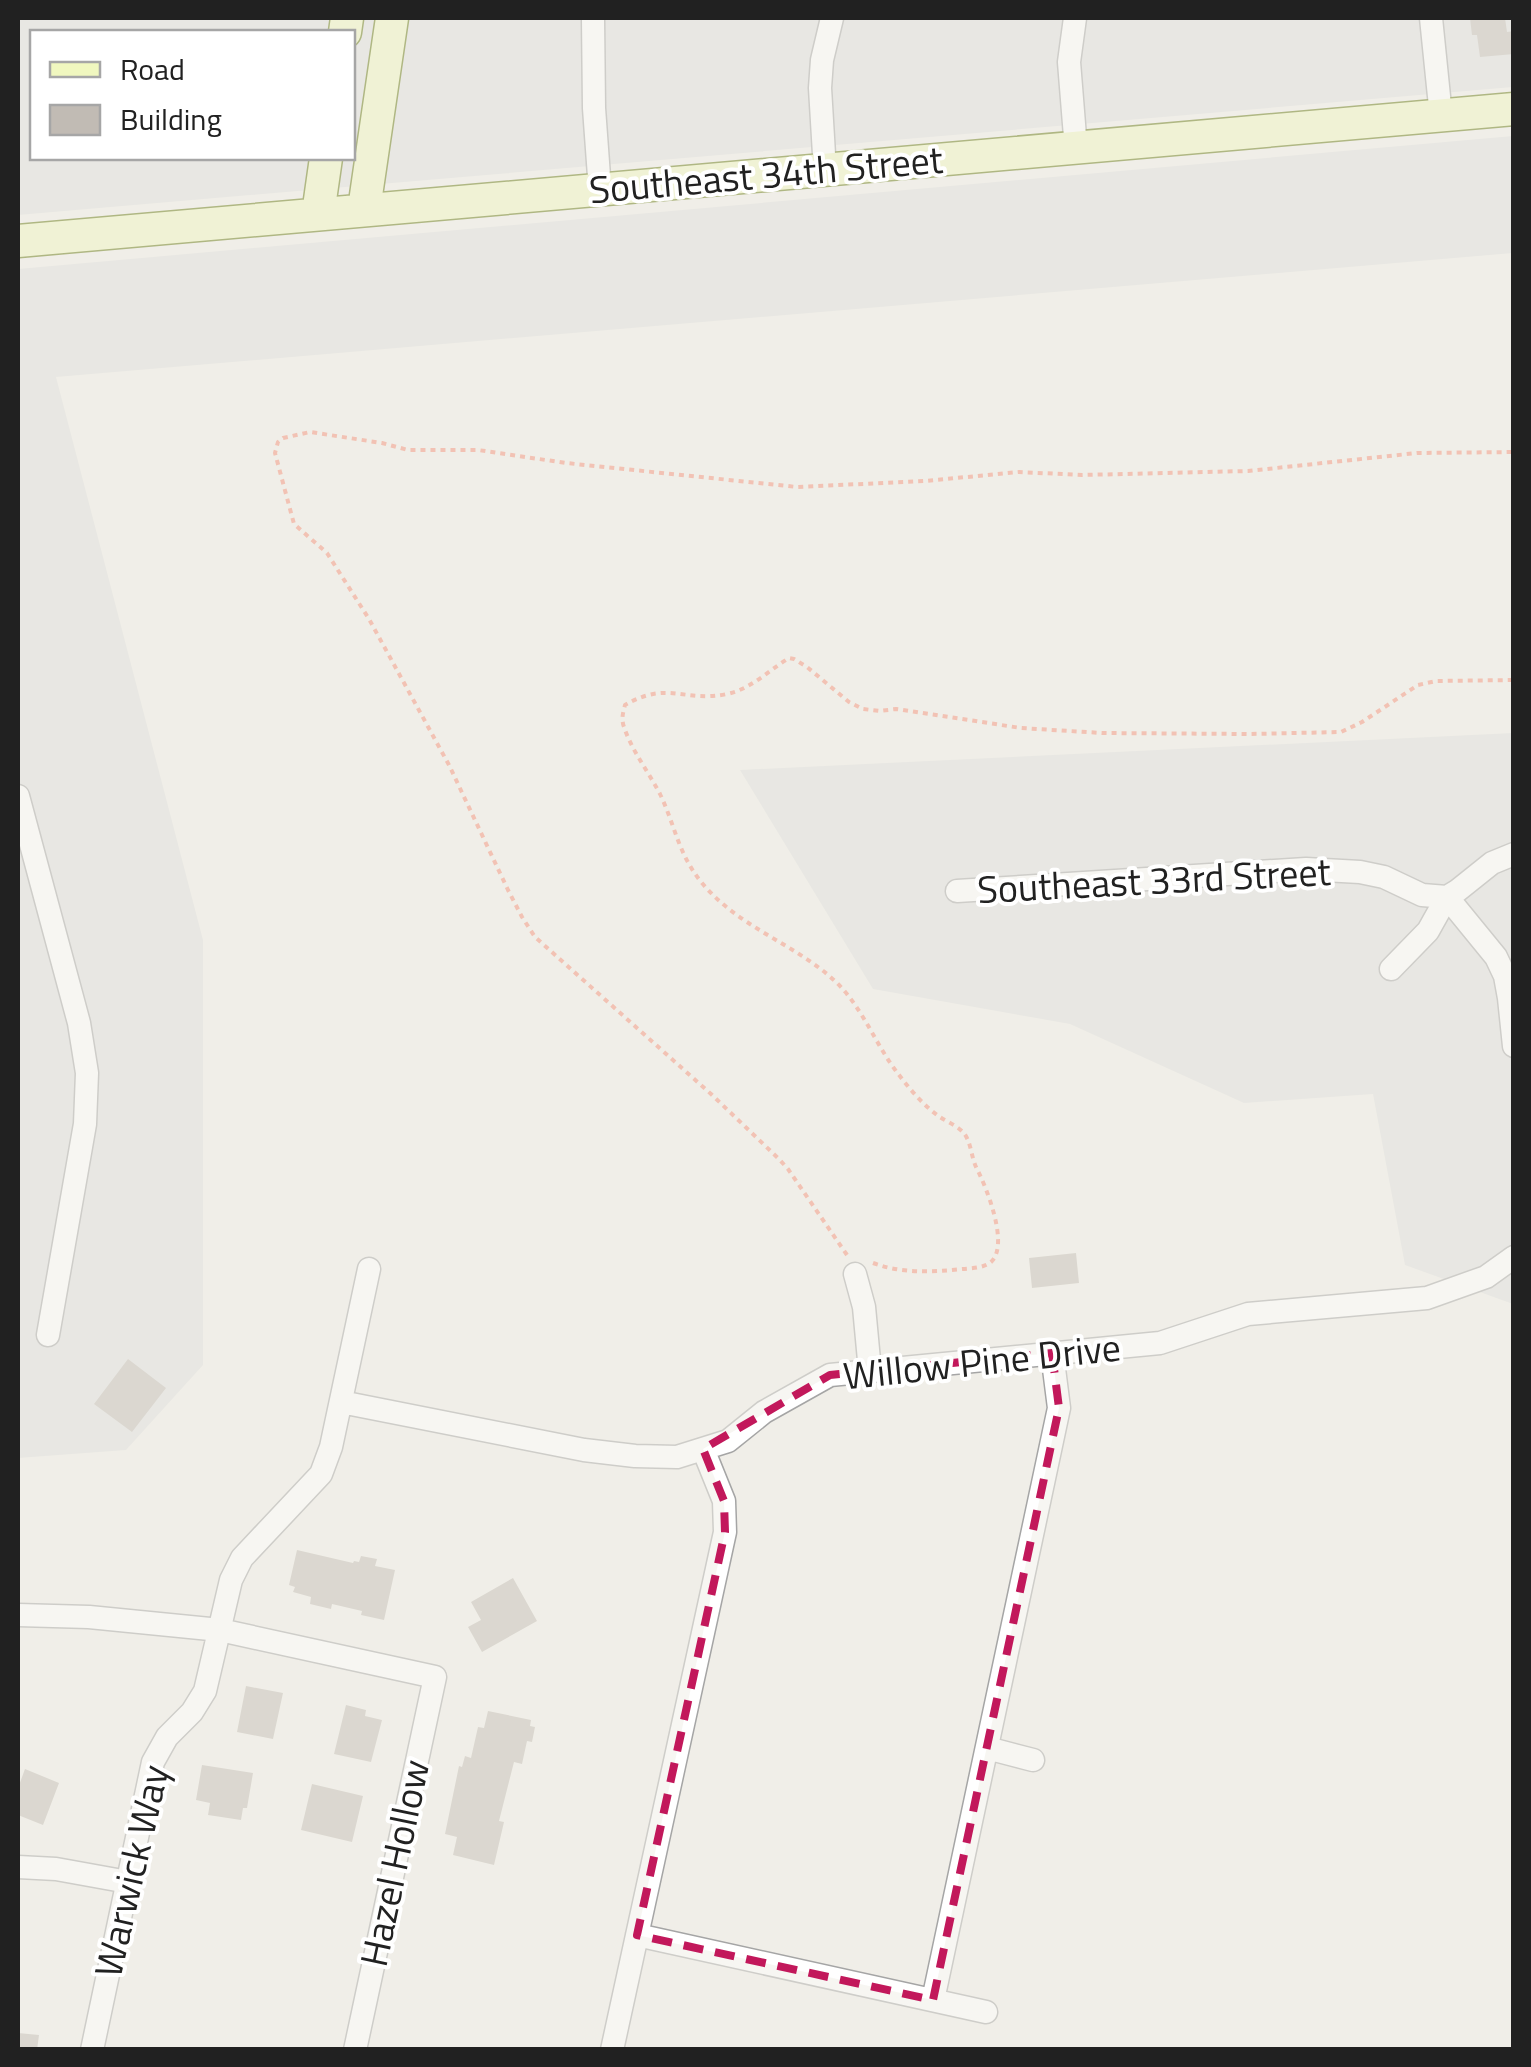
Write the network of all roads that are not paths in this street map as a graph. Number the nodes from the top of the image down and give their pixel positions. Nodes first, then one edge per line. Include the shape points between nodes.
1 (392, 18) edge
2 (594, 18) edge
3 (832, 18) edge
4 (1075, 18) edge
5 (1431, 18) edge
6 (1514, 109) edge
7 (1440, 116) junction
8 (1076, 149) junction
9 (326, 160) edge
10 (825, 170) junction
11 (600, 190) junction
12 (364, 209) junction
13 (318, 214) junction
14 (18, 241) edge
15 (18, 796) edge
16 (1514, 854) edge
17 (957, 891) dead end
18 (1446, 896) junction
19 (1391, 969) dead end
20 (1514, 1046) edge
21 (1514, 1257) edge
22 (858, 1262) road end
23 (369, 1270) dead end
24 (48, 1335) dead end
25 (1052, 1354) junction
26 (870, 1371) junction
27 (341, 1402) junction
28 (704, 1448) junction
29 (18, 1616) edge
30 (220, 1630) junction
31 (986, 1748) junction
32 (1033, 1760) dead end
33 (18, 1866) edge
34 (128, 1882) junction
35 (637, 1935) junction
36 (933, 2000) junction
37 (986, 2012) dead end
38 (92, 2050) edge
39 (355, 2050) edge
40 (612, 2050) edge

1 - 12 street
2 - 11 street
3 - 10 street via 820,88
4 - 8 street via 1069,62
5 - 7 street
6 - 7 street, Southeast 34th Street
7 - 8 street, Southeast 34th Street
8 - 10 street, Southeast 34th Street
9 - 13 street
10 - 11 street, Southeast 34th Street
11 - 12 street, Southeast 34th Street
12 - 13 street, Southeast 34th Street
13 - 14 street, Southeast 34th Street
15 - 24 street via 87,1072
16 - 18 street
17 - 18 street, Southeast 33rd Street via 1306,868 1360,872
18 - 19 street via 1428,931
18 - 20 street via 1496,957
21 - 25 street, Willow Pine Drive via 1486,1278 1427,1298 1248,1314 1160,1344
22 - 26 street
23 - 27 street, Warwick Way
25 - 26 street, Willow Pine Drive
25 - 31 street via 1060,1408
26 - 28 street, Willow Pine Drive via 830,1375 728,1441
27 - 28 street, Willow Pine Drive via 584,1450 677,1457
27 - 30 street, Warwick Way via 321,1474 242,1558
28 - 35 street via 724,1501 725,1532
29 - 30 street
30 - 34 street, Warwick Way via 205,1691 153,1762
30 - 39 street, Hazel Hollow via 434,1678
31 - 32 street
31 - 36 street
33 - 34 street
34 - 38 street, Warwick Way
35 - 36 street
35 - 40 street
36 - 37 street

